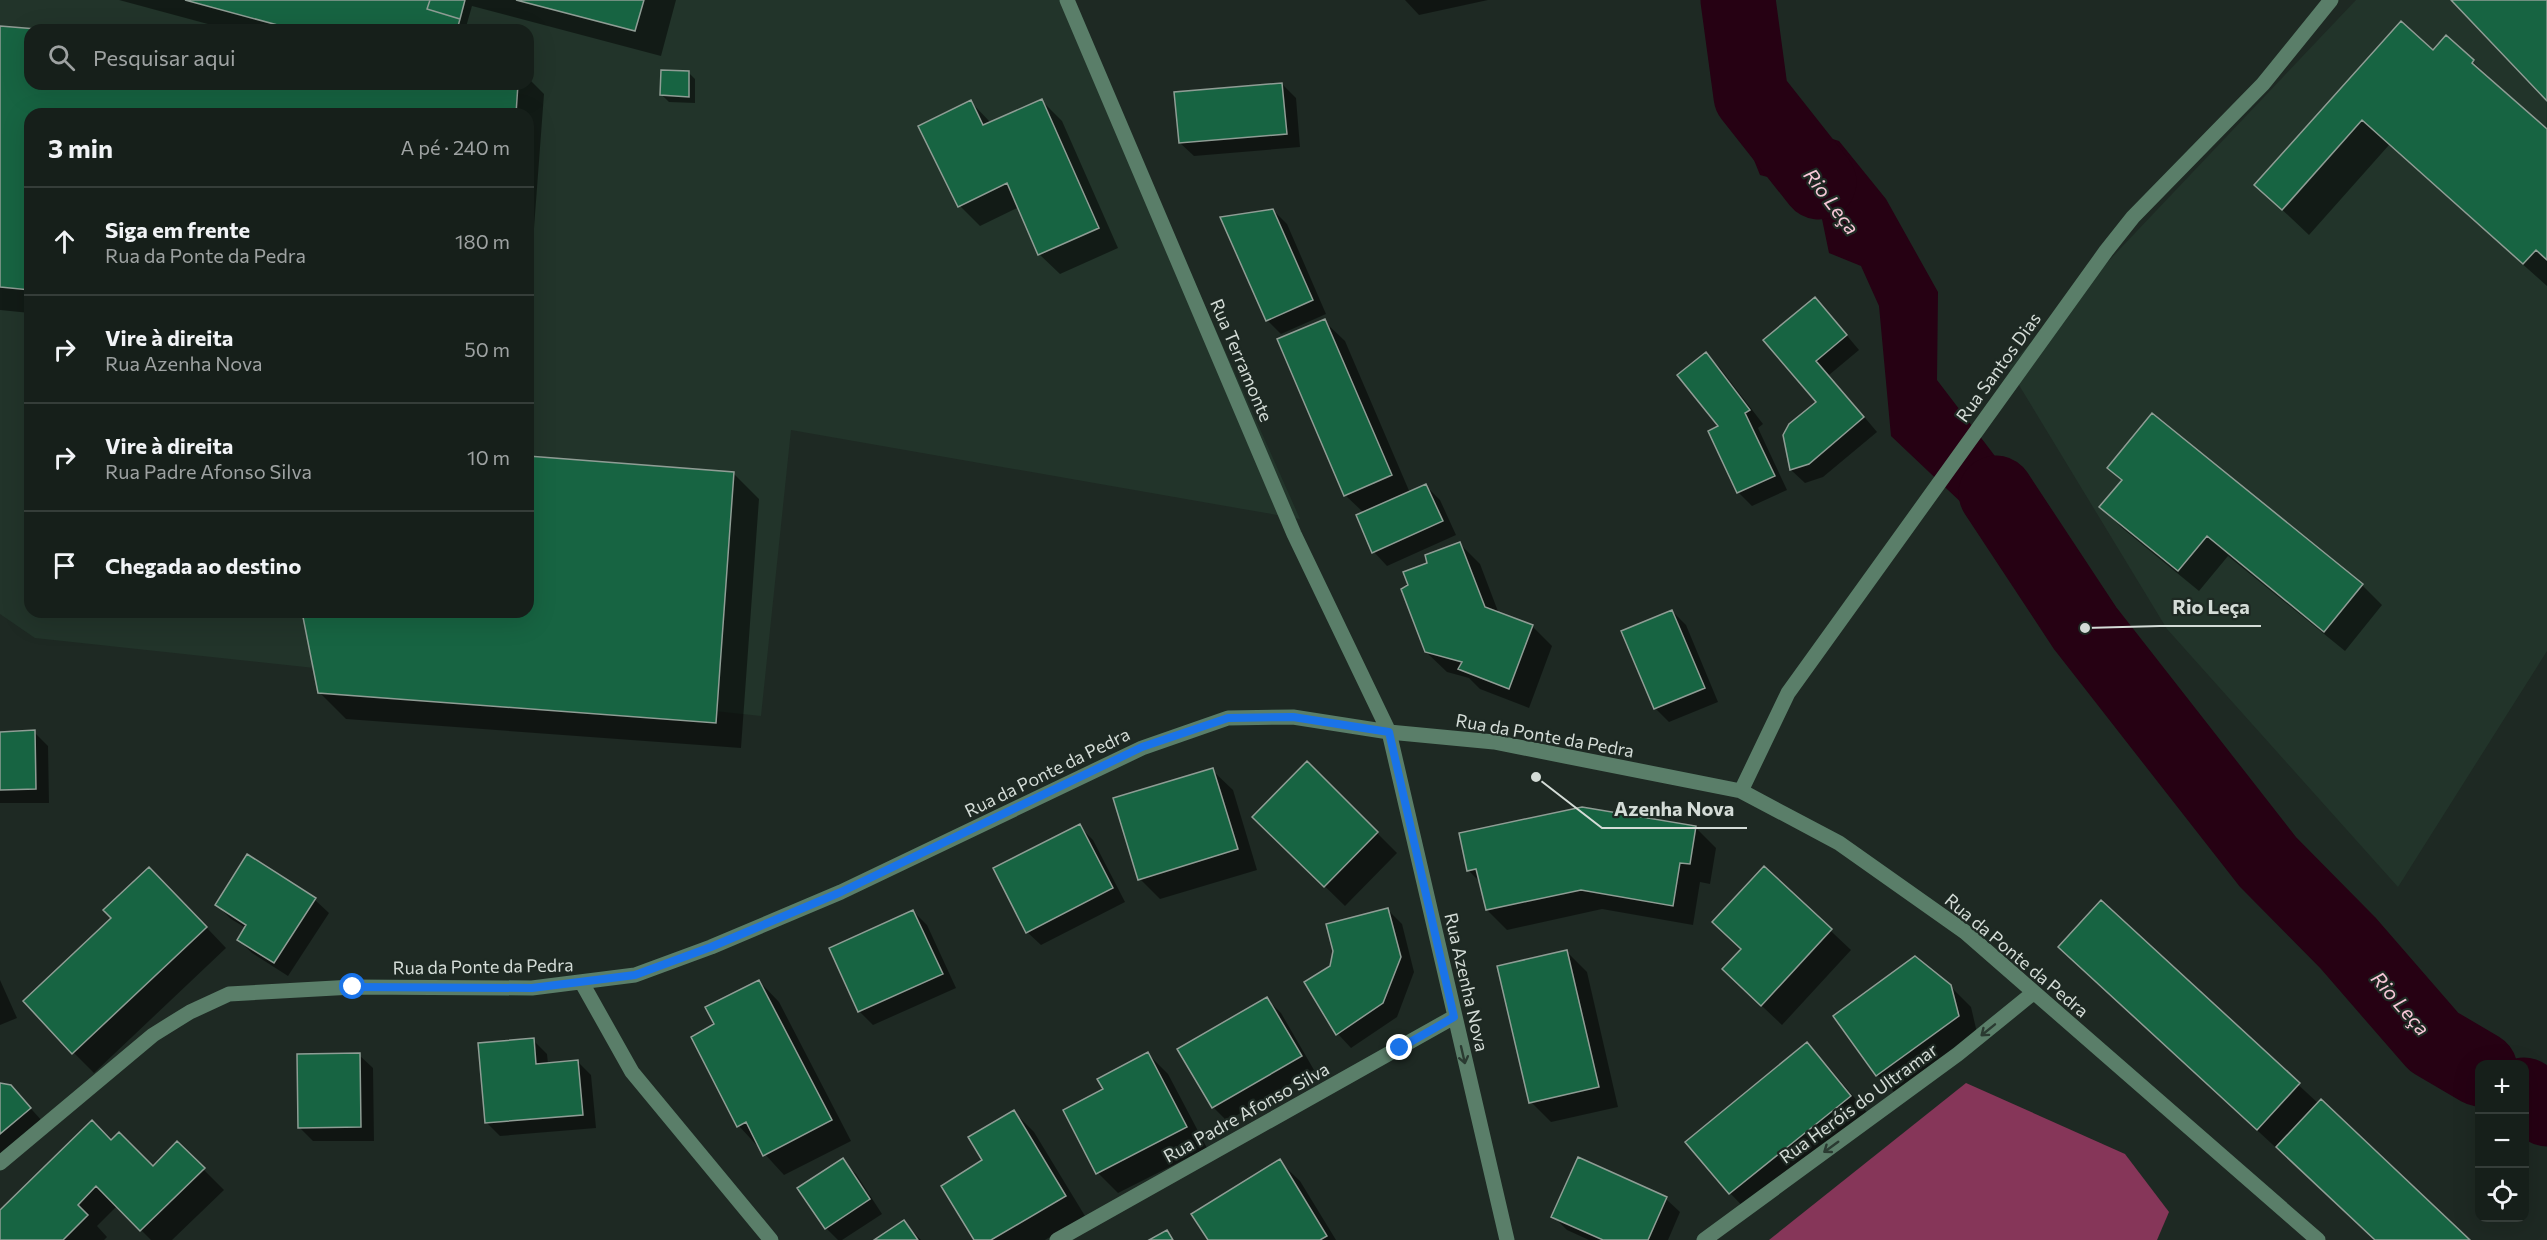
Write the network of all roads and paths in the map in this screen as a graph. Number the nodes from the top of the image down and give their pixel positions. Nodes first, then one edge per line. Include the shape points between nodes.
1 (1067, 0) edge
2 (2331, 0) edge
3 (1389, 732) junction
4 (1741, 791) junction
5 (582, 983) junction
6 (2033, 993) junction
7 (1454, 1017) junction
8 (0, 1163) edge
9 (771, 1240) edge
10 (1057, 1240) edge
11 (1507, 1240) edge
12 (1704, 1240) edge
13 (2318, 1240) edge

1 - 3 street, Rua Terramonte via 1294,534
2 - 4 street, Rua Santos Dias via 2263,84 2133,217 2106,251 1788,693
3 - 4 street, Rua da Ponte da Pedra via 1494,742
3 - 5 street, Rua da Ponte da Pedra via 1293,717 1228,718 1142,747 841,892 711,947 635,975
3 - 7 street, Rua Azenha Nova
4 - 6 street, Rua da Ponte da Pedra via 1839,843 1965,932
5 - 8 street, Rua da Ponte da Pedra via 532,988 353,987 229,994 153,1035
5 - 9 street via 632,1072
6 -> 12 street, Rua Heróis do Ultramar via 1958,1054
6 - 13 street, Rua da Ponte da Pedra
7 - 10 street, Rua Padre Afonso Silva
7 -> 11 street, Rua Azenha Nova

